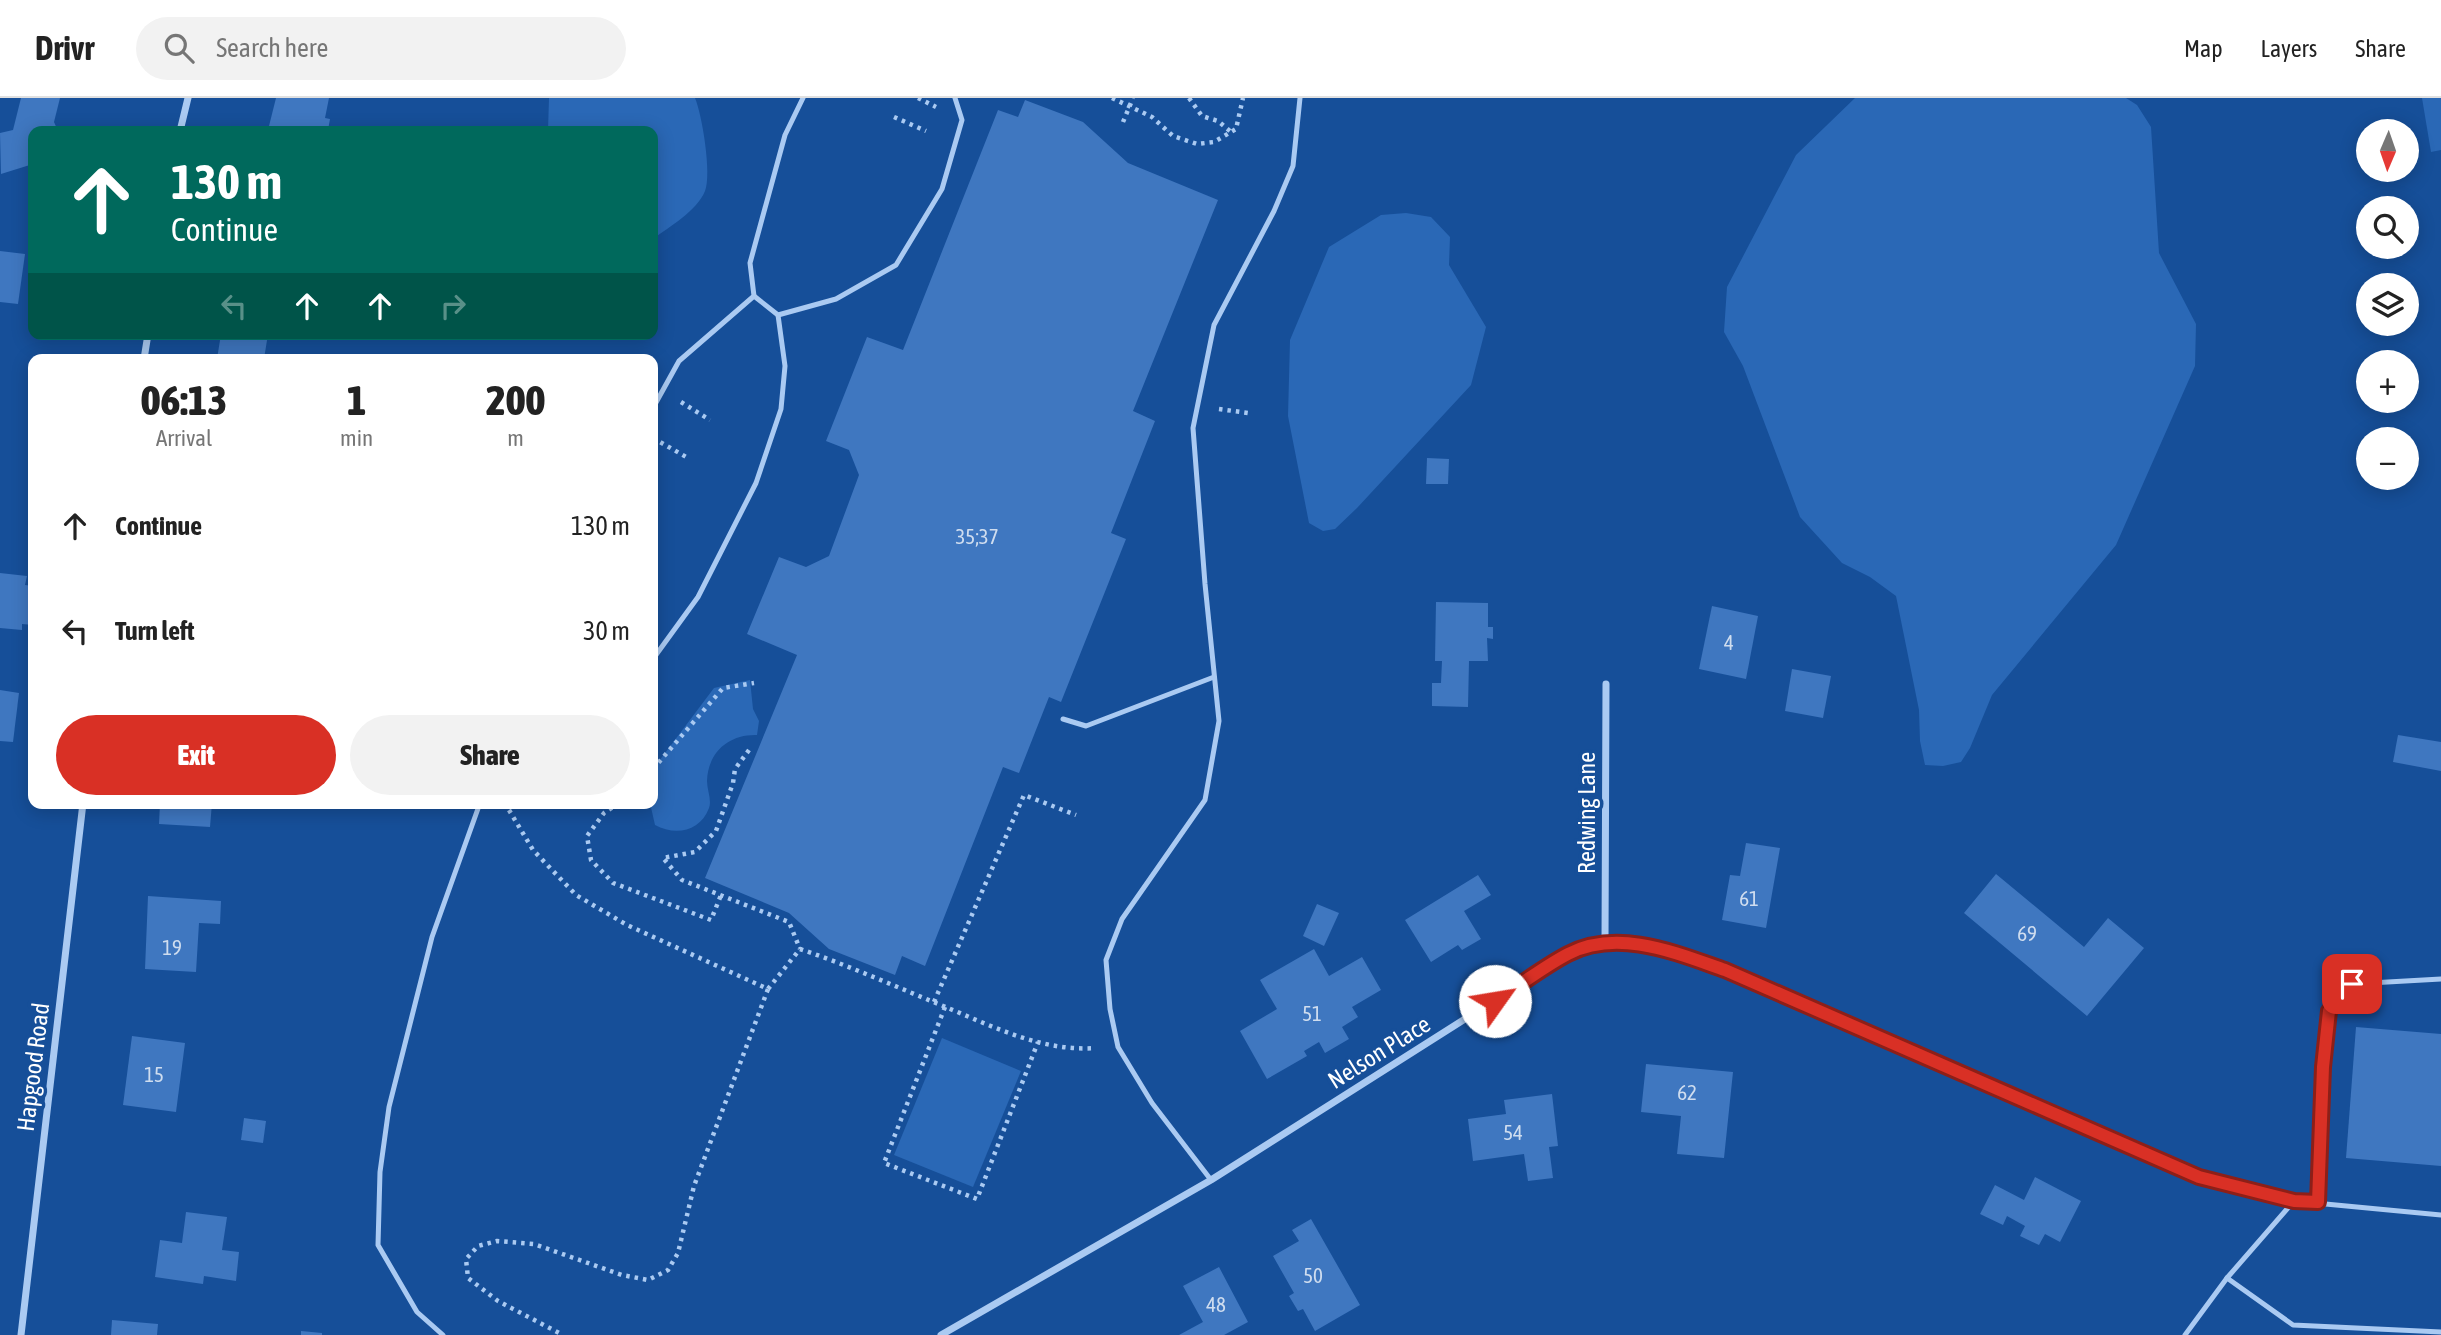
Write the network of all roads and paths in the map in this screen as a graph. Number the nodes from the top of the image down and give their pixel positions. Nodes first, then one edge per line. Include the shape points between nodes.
1 (188, 98) edge
2 (803, 98) edge
3 (955, 98) edge
4 (1112, 98) edge
5 (1133, 98) edge
6 (1189, 98) edge
7 (1244, 98) edge
8 (1300, 98) edge
9 (1130, 106) junction
10 (894, 117) dead end
11 (1124, 122) dead end
12 (181, 126) edge
13 (926, 131) dead end
14 (1231, 132) junction
15 (754, 296) junction
16 (778, 315) junction
17 (663, 390) junction
18 (658, 399) edge
19 (1218, 409) dead end
20 (1248, 413) dead end
21 (710, 420) dead end
22 (658, 442) edge
23 (688, 458) dead end
24 (658, 652) edge
25 (1214, 677) junction
26 (754, 683) dead end
27 (1606, 684) dead end
28 (1063, 719) dead end
29 (748, 750) dead end
30 (658, 763) edge
31 (82, 809) edge
32 (478, 809) edge
33 (610, 809) edge
34 (509, 810) dead end
35 (1076, 815) dead end
36 (721, 895) junction
37 (1605, 943) junction
38 (800, 949) junction
39 (2441, 979) edge
40 (768, 989) junction
41 (934, 1002) junction
42 (945, 1007) junction
43 (1038, 1042) junction
44 (1118, 1047) junction
45 (2168, 1163) joint
46 (1211, 1180) junction
47 (2294, 1201) junction
48 (2318, 1202) junction
49 (2441, 1214) edge
50 (2227, 1278) junction
51 (2441, 1332) edge
52 (2410, 1333) edge
53 (21, 1335) edge
54 (443, 1335) edge
55 (563, 1335) edge
56 (941, 1335) edge
57 (2185, 1335) edge

1 - 12 street
2 - 15 lane via 785,135 750,263
3 - 16 lane via 962,120 942,189 896,265 836,299
4 - 9 path
5 - 9 path
6 - 14 path via 1202,116
7 - 14 path via 1236,129
8 - 25 lane via 1293,166 1214,325 1192,428
9 - 11 path
9 - 14 path via 1152,117 1173,136 1197,144 1214,142
10 - 13 path
15 - 16 lane
15 - 17 lane via 679,361
16 - 24 lane via 785,366 781,410 755,483 698,597
17 - 18 lane
17 - 21 path
19 - 20 path
22 - 23 path
25 - 28 lane via 1086,726
25 - 44 lane via 1219,721 1205,800 1122,919 1106,960
26 - 30 path via 723,688
27 - 37 street, Redwing Lane
29 - 36 path via 735,769 716,831 695,852 663,858 682,880
31 - 53 street, Hapgood Road
32 - 54 lane via 432,937 389,1107 380,1172 378,1245 417,1312
33 - 36 path via 587,836 591,860 613,883 711,920
34 - 40 path via 533,850 576,895 627,925
35 - 41 path via 1024,795
36 - 38 path via 789,922
37 - 45 street, Nelson Place via 1653,947 1725,970
37 - 46 street, Nelson Place via 1569,953
38 - 40 path
38 - 41 path
39 - 48 lane via 2352,984 2329,1011
40 - 55 path via 694,1186 678,1252 668,1270 648,1280 534,1244 497,1241 478,1246 466,1259 468,1278 498,1301
41 - 42 path
42 - 43 path
42 - 43 path via 884,1163 977,1199
43 - 44 path via 1071,1050
44 - 46 lane via 1152,1103
45 - 47 lane via 2199,1177
46 - 56 street, Nelson Place
47 - 48 lane
47 - 50 lane
48 - 49 lane
50 - 52 lane via 2292,1325
50 - 57 lane
51 - 52 lane

